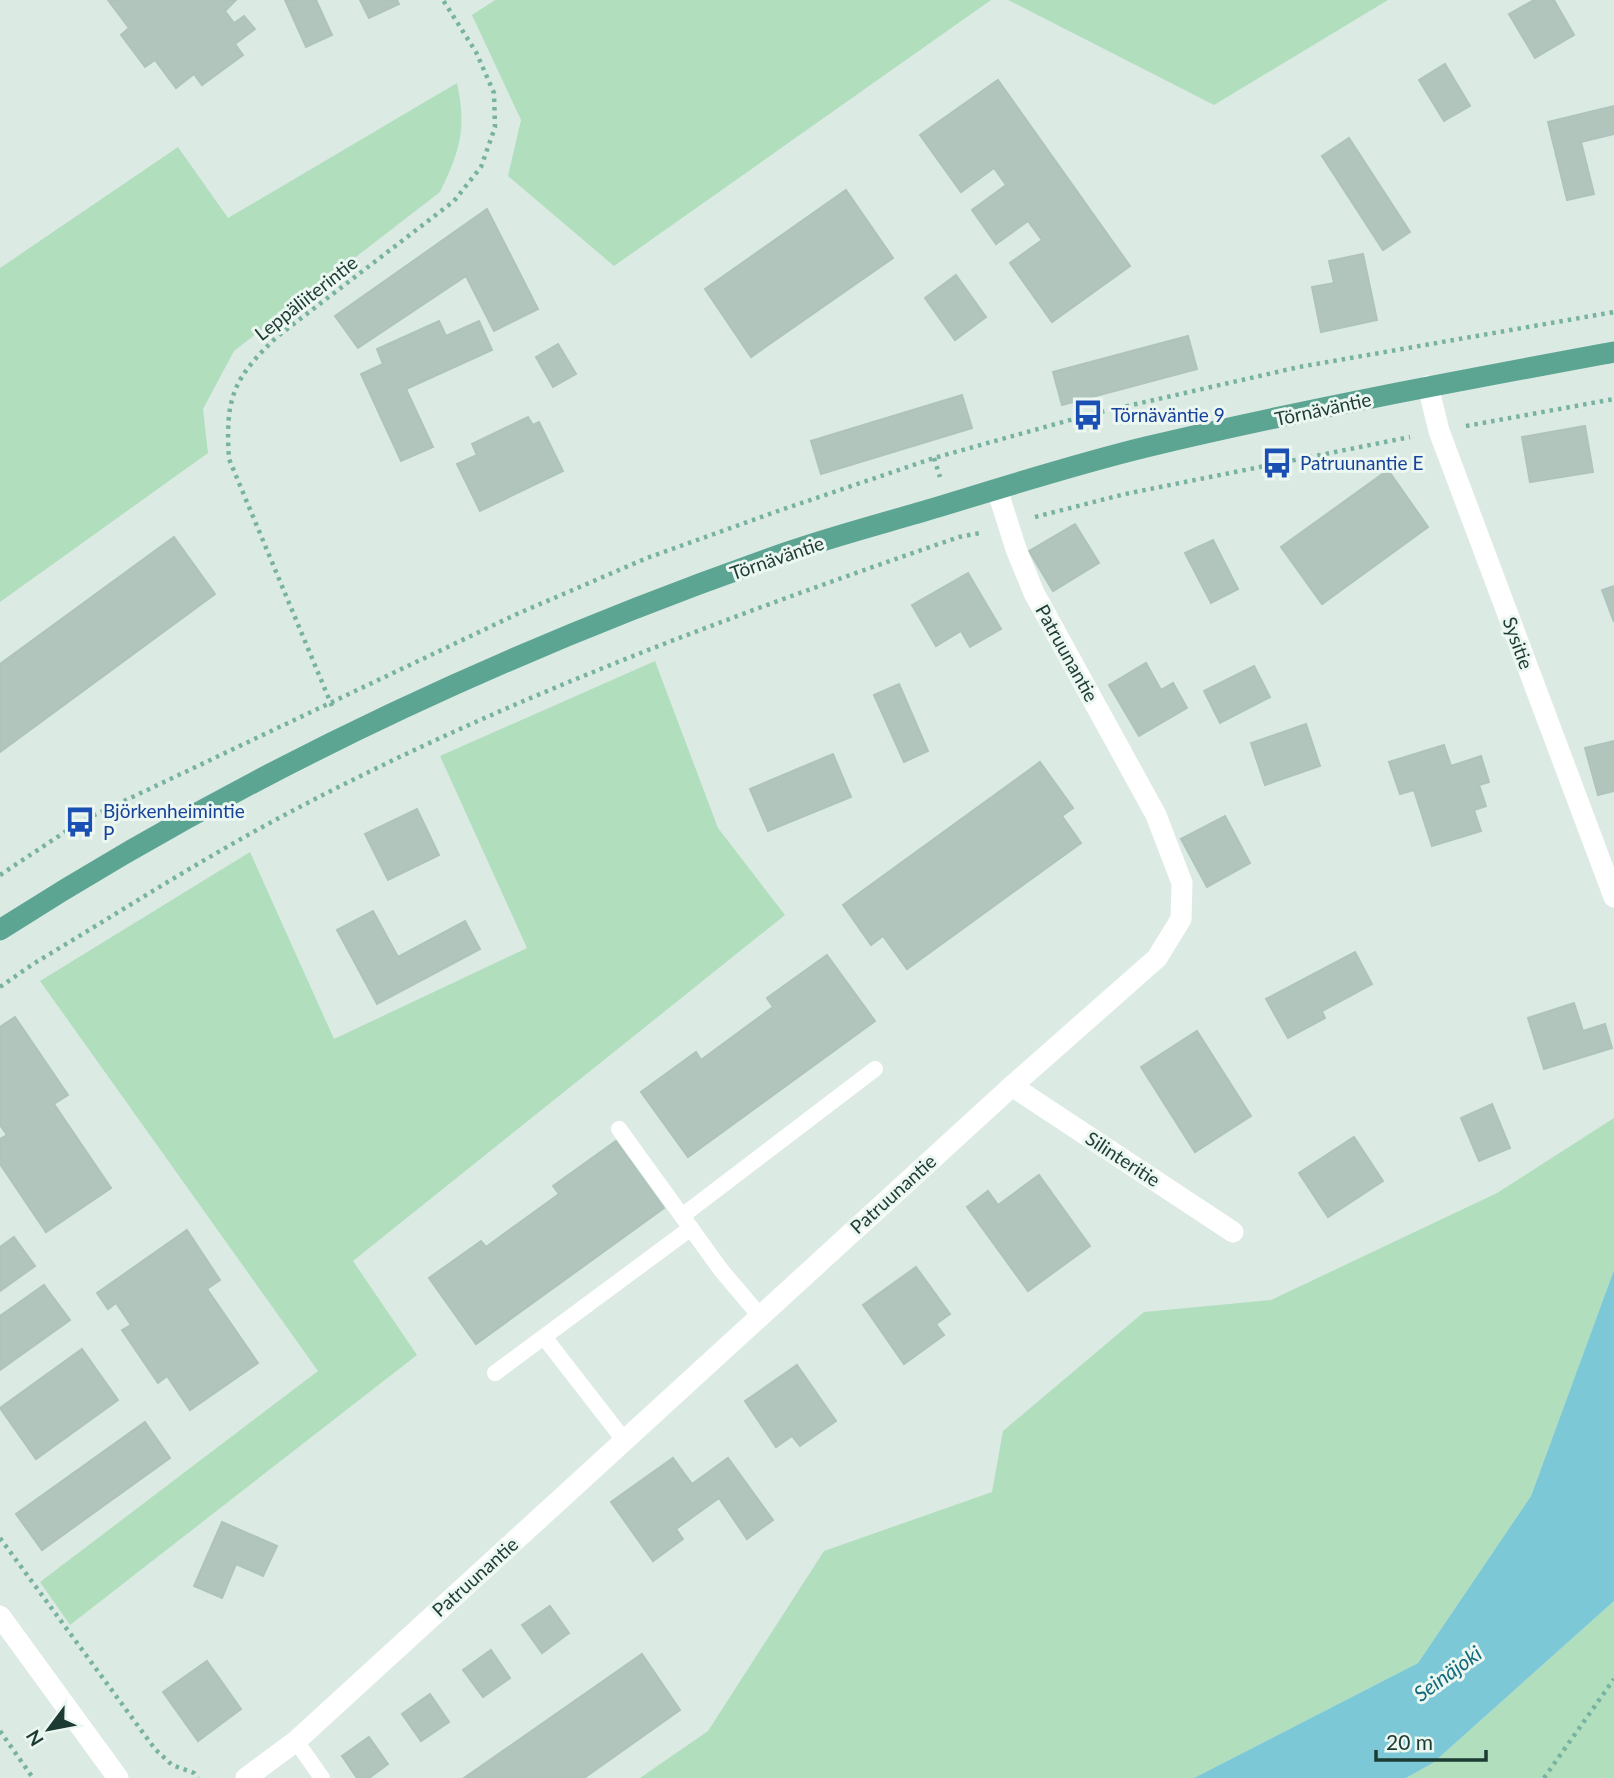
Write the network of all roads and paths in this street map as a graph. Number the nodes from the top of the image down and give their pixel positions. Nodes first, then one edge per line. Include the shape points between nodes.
1 (443, 0) edge
2 (1614, 352) edge
3 (1429, 386) junction
4 (1614, 399) edge
5 (1439, 431) junction
6 (997, 489) junction
7 (1011, 526) junction
8 (347, 736) junction
9 (1606, 854) edge
10 (1614, 897) edge
11 (0, 930) edge
12 (0, 987) edge
13 (875, 1069) dead end
14 (1012, 1086) junction
15 (619, 1129) dead end
16 (687, 1222) junction
17 (1233, 1232) dead end
18 (760, 1317) junction
19 (544, 1337) junction
20 (495, 1373) dead end
21 (624, 1440) junction
22 (0, 1538) edge
23 (0, 1616) edge
24 (1614, 1679) edge
25 (0, 1731) edge
26 (296, 1741) junction
27 (33, 1778) edge
28 (118, 1778) edge
29 (198, 1778) edge
30 (246, 1778) edge
31 (322, 1778) edge
32 (1544, 1778) edge

1 - 8 path, Leppäliiterintie via 476,52 494,93 495,127 481,167 454,201 254,359 236,387 226,416 229,459
2 - 3 main road, Törnäväntie
3 - 5 street, Sysitie
3 - 6 main road, Törnäväntie via 1144,448
4 - 5 path
5 - 7 path via 1125,494
5 - 9 street, Sysitie
6 - 7 street, Patruunantie
6 - 8 main road, Törnäväntie via 791,551 573,633
7 - 12 path via 958,537 823,584 533,697 278,818
7 - 14 street, Patruunantie via 1034,593 1156,815 1182,883 1181,919 1157,958
8 - 11 main road, Törnäväntie via 76,881
9 - 10 street, Sysitie
13 - 16 lane
14 - 17 street, Silinteritie
14 - 18 street, Patruunantie
15 - 16 lane
16 - 18 lane
16 - 19 lane
18 - 21 street, Patruunantie
19 - 20 lane
19 - 21 lane
21 - 26 street, Patruunantie
22 - 29 path via 155,1749 172,1765
23 - 28 street
24 - 32 path
25 - 27 path
26 - 30 street, Patruunantie
26 - 31 lane

